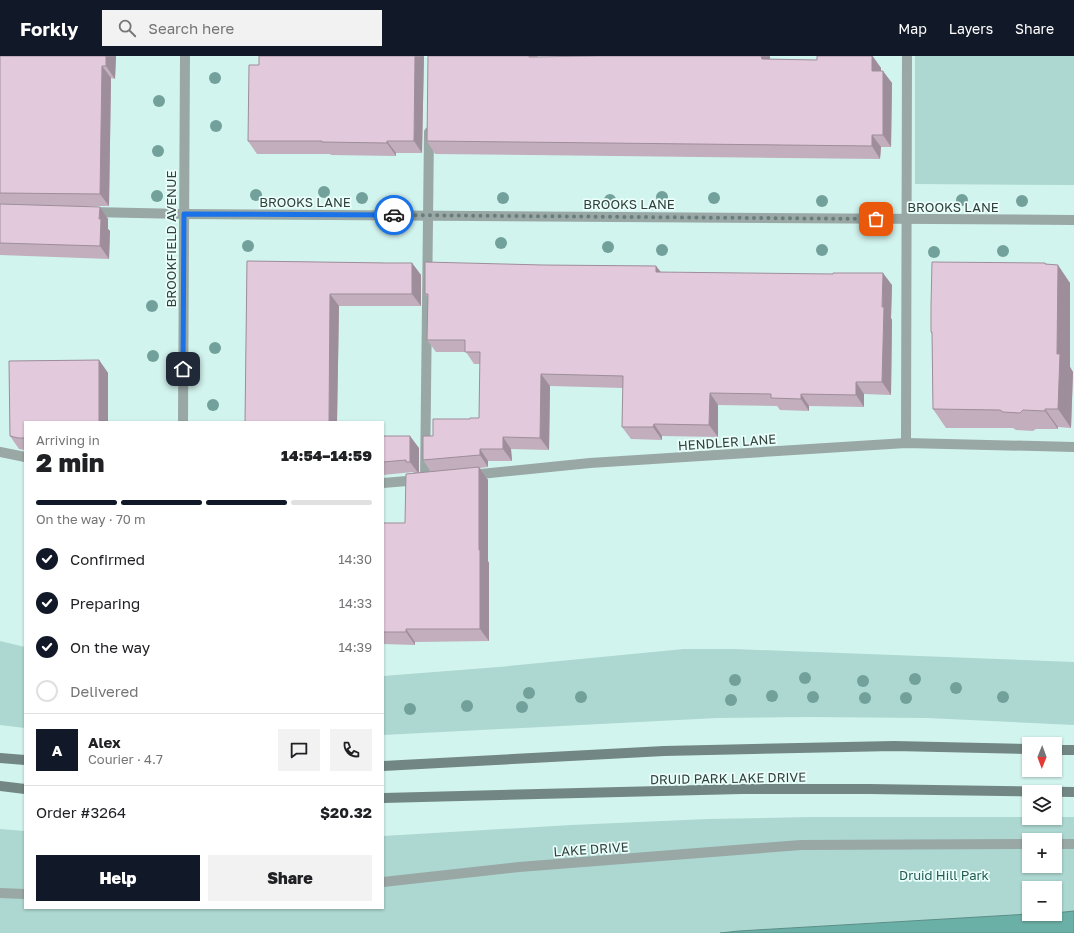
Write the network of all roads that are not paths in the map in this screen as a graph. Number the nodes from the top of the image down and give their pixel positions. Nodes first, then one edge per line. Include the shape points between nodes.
1 (186, 56) edge
2 (907, 56) edge
3 (429, 120) edge
4 (78, 212) edge
5 (184, 214) junction
6 (428, 215) junction
7 (906, 219) junction
8 (1074, 220) edge
9 (183, 421) edge
10 (906, 443) junction
11 (1074, 447) edge
12 (0, 452) edge
13 (24, 457) edge
14 (464, 476) edge
15 (384, 483) edge
16 (1022, 749) edge
17 (1062, 750) edge
18 (1074, 750) edge
19 (0, 758) edge
20 (24, 760) edge
21 (384, 766) edge
22 (0, 786) edge
23 (24, 789) edge
24 (1074, 792) edge
25 (384, 798) edge
26 (1022, 844) edge
27 (1062, 844) edge
28 (1074, 844) edge
29 (384, 882) edge
30 (0, 892) edge
31 (24, 894) edge

1 - 5 street, BROOKFIELD AVENUE
2 - 7 street
3 - 6 street
4 - 5 street, BROOKS LANE
5 - 6 street, BROOKS LANE
5 - 9 street, BROOKFIELD AVENUE
6 - 7 street, BROOKS LANE
6 - 15 street via 429,479
7 - 8 street, BROOKS LANE
7 - 10 street
10 - 11 street, HENDLER LANE
10 - 14 street, HENDLER LANE via 590,463
12 - 13 street
16 - 21 main road via 894,746 664,751
17 - 18 main road
19 - 20 main road
22 - 23 main road
24 - 25 main road, DRUID PARK LAKE DRIVE via 742,789
26 - 29 street, LAKE DRIVE via 801,845 519,867
27 - 28 street
30 - 31 street

